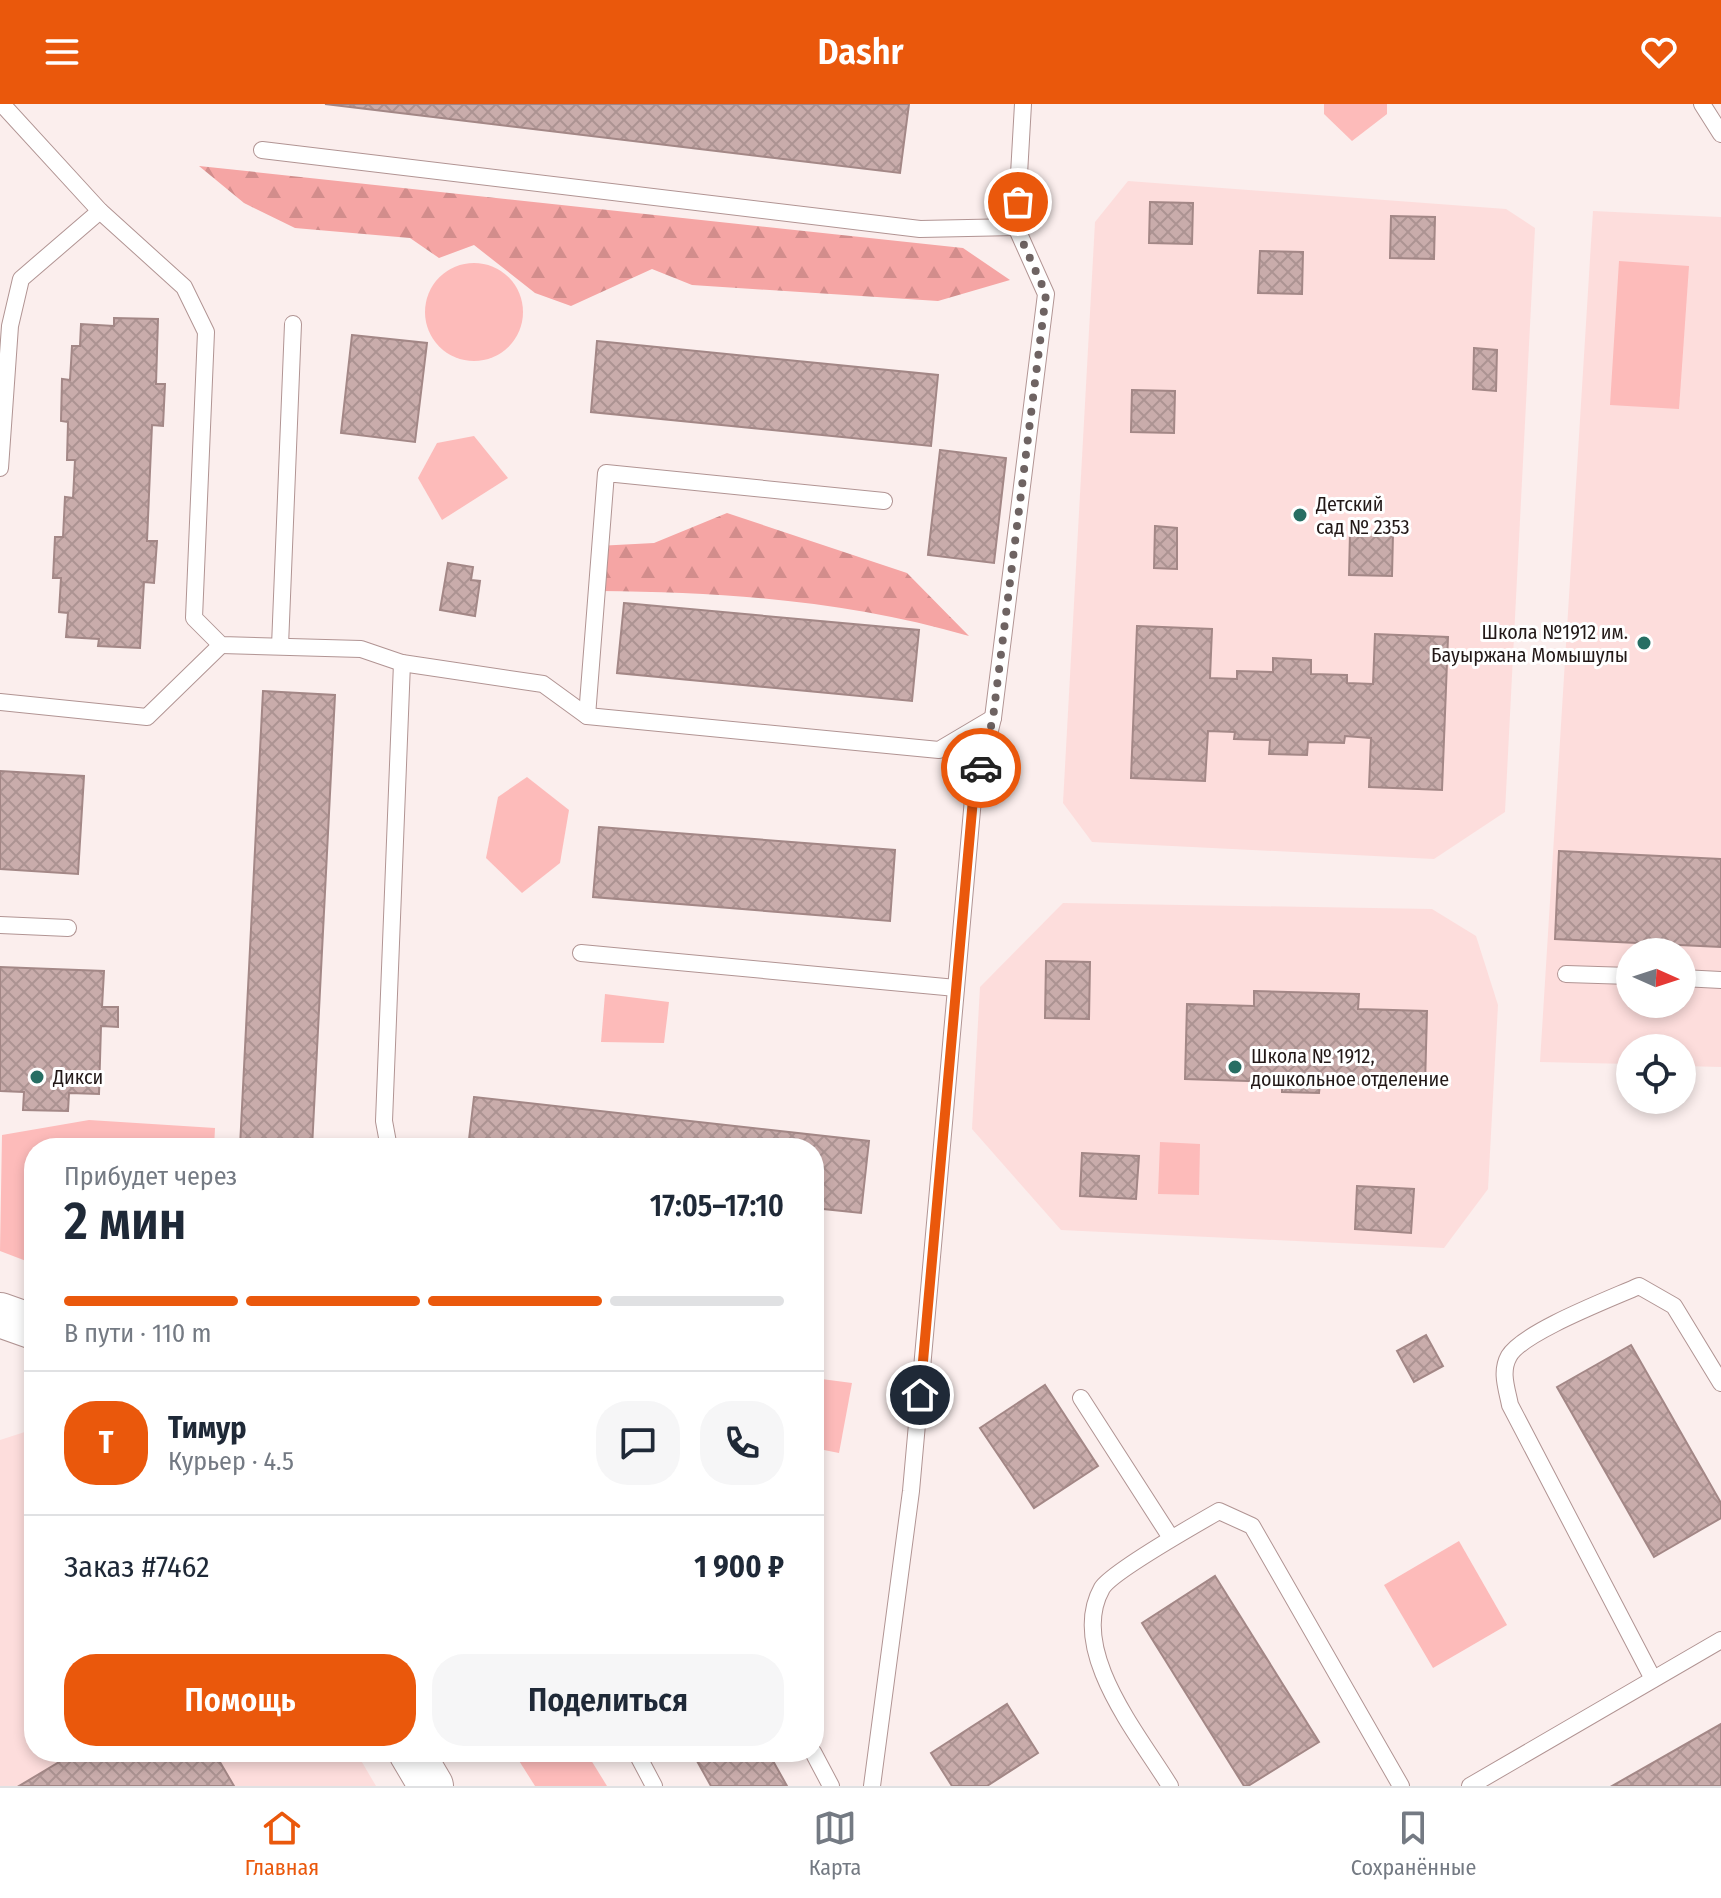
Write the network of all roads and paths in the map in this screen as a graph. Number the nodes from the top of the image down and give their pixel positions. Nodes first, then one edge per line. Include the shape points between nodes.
1 (2, 104) edge
2 (1023, 104) edge
3 (1702, 104) edge
4 (1721, 134) edge
5 (262, 150) dead end
6 (100, 211) junction
7 (1016, 227) junction
8 (293, 324) dead end
9 (0, 468) edge
10 (884, 501) dead end
11 (221, 645) junction
12 (280, 646) junction
13 (402, 663) junction
14 (0, 702) edge
15 (587, 716) junction
16 (993, 718) junction
17 (0, 925) edge
18 (68, 928) dead end
19 (581, 953) dead end
20 (1566, 974) dead end
21 (1616, 976) edge
22 (1696, 979) edge
23 (1721, 980) edge
24 (956, 988) junction
25 (387, 1138) edge
26 (0, 1315) edge
27 (24, 1323) edge
28 (1721, 1383) edge
29 (1081, 1398) dead end
30 (1171, 1538) junction
31 (1721, 1640) edge
32 (1653, 1679) junction
33 (417, 1762) edge
34 (641, 1762) edge
35 (818, 1762) edge
36 (431, 1786) edge
37 (654, 1786) edge
38 (831, 1786) edge
39 (872, 1786) edge
40 (1170, 1786) edge
41 (1401, 1786) edge
42 (1470, 1786) edge

1 - 6 lane
2 - 7 lane
3 - 4 lane
5 - 7 lane via 920,229
6 - 9 lane via 21,279 10,326
6 - 11 lane via 184,287 206,332 194,618
7 - 16 lane via 1046,294
8 - 12 lane
10 - 15 lane via 606,473
11 - 12 lane
11 - 14 lane via 147,717
12 - 13 lane via 361,649
13 - 15 lane via 543,684
13 - 25 lane
15 - 16 lane via 939,750
16 - 24 lane via 973,799
17 - 18 lane
19 - 24 lane
20 - 21 lane
22 - 23 lane
24 - 39 lane via 911,1491
26 - 27 main road
28 - 32 lane via 1674,1306 1639,1286 1524,1340 1509,1356 1504,1373 1510,1405
29 - 30 lane
30 - 40 lane via 1103,1587 1091,1627 1098,1667
30 - 41 lane via 1219,1511 1252,1526
31 - 32 lane
32 - 42 lane
33 - 36 main road
34 - 37 lane
35 - 38 lane

